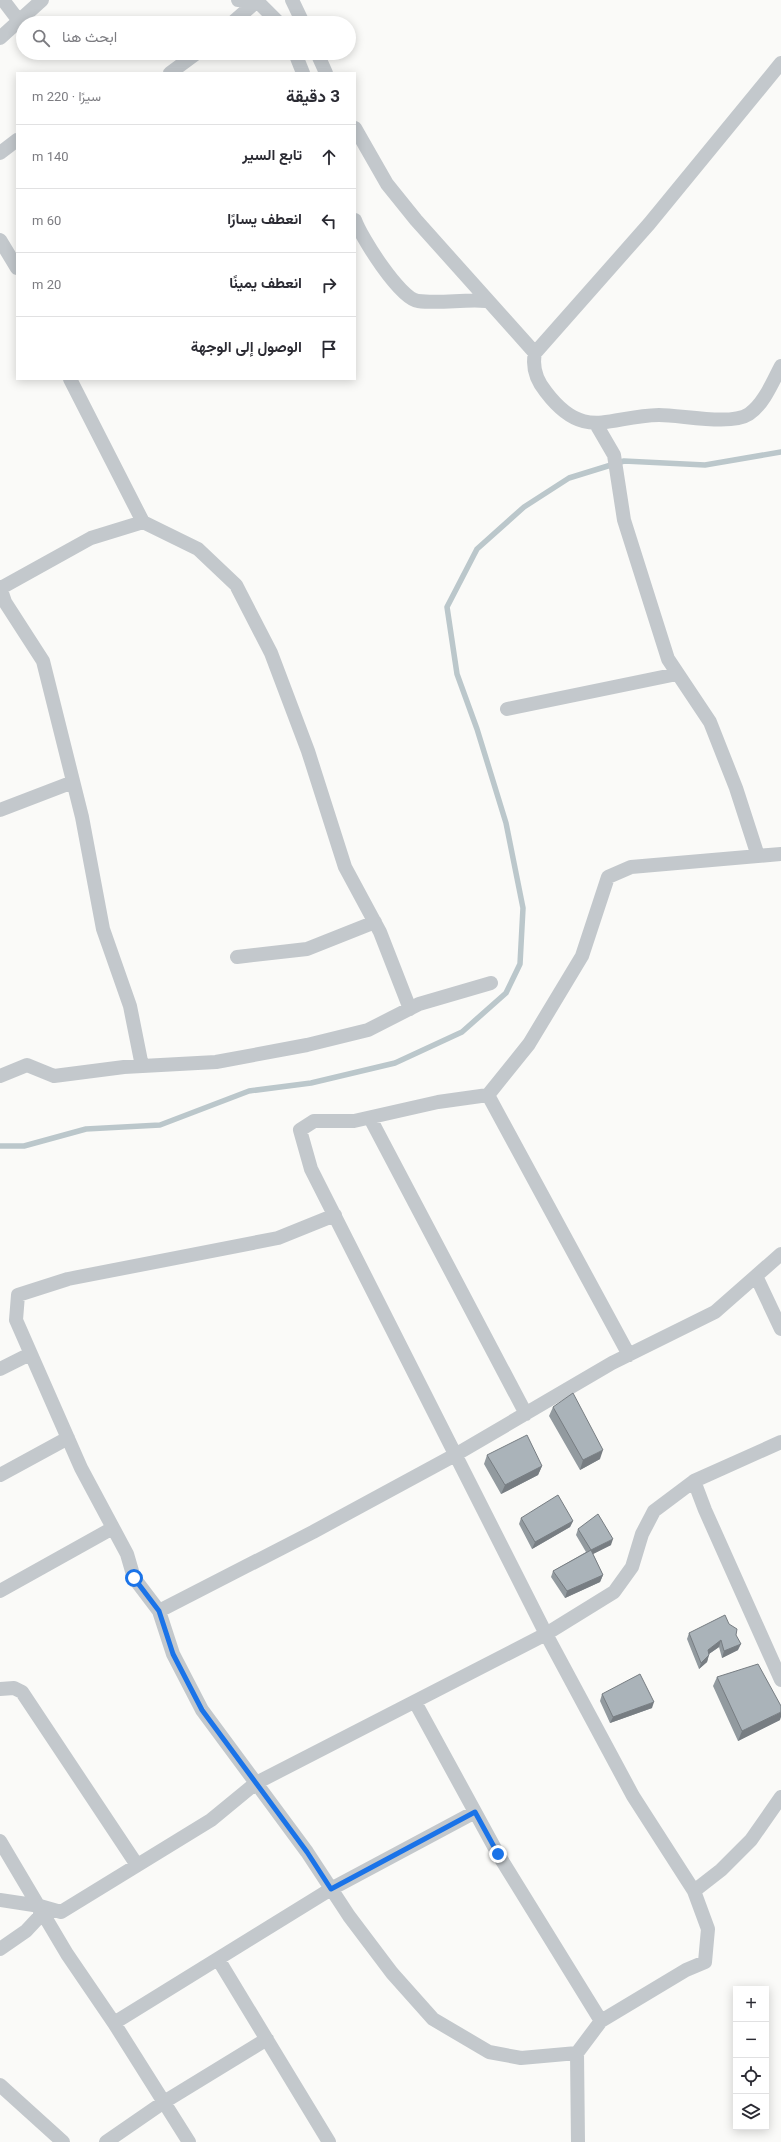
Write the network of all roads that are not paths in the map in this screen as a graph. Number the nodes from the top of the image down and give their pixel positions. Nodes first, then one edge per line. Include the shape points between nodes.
1 (3, 0) edge
2 (42, 0) edge
3 (238, 0) edge
4 (292, 0) edge
5 (257, 1) edge
6 (24, 16) edge
7 (240, 16) edge
8 (272, 16) edge
9 (300, 16) edge
10 (16, 18) edge
11 (16, 23) edge
12 (0, 38) edge
13 (188, 60) edge
14 (298, 60) edge
15 (320, 60) edge
16 (781, 63) edge
17 (171, 72) edge
18 (303, 72) edge
19 (326, 72) edge
20 (356, 130) edge
21 (16, 141) edge
22 (0, 153) edge
23 (356, 222) edge
24 (0, 240) edge
25 (16, 266) edge
26 (486, 301) junction
27 (535, 353) junction
28 (781, 366) edge
29 (71, 380) edge
30 (596, 424) junction
31 (143, 522) junction
32 (0, 588) edge
33 (3, 603) edge
34 (677, 674) junction
35 (507, 709) dead end
36 (73, 782) junction
37 (0, 810) edge
38 (781, 854) edge
39 (758, 856) junction
40 (375, 922) junction
41 (237, 957) dead end
42 (491, 983) dead end
43 (410, 1009) junction
44 (142, 1066) junction
45 (0, 1076) edge
46 (488, 1095) junction
47 (370, 1118) junction
48 (334, 1215) junction
49 (781, 1254) edge
50 (756, 1276) junction
51 (781, 1329) edge
52 (30, 1354) junction
53 (629, 1355) junction
54 (0, 1369) edge
55 (526, 1414) junction
56 (68, 1438) junction
57 (781, 1442) edge
58 (455, 1455) junction
59 (0, 1475) edge
60 (694, 1481) junction
61 (113, 1528) junction
62 (0, 1591) edge
63 (159, 1611) junction
64 (546, 1634) junction
65 (781, 1680) edge
66 (0, 1689) edge
67 (416, 1702) junction
68 (256, 1783) junction
69 (781, 1796) edge
70 (475, 1812) junction
71 (0, 1841) edge
72 (137, 1865) junction
73 (331, 1889) junction
74 (694, 1891) junction
75 (0, 1900) edge
76 (40, 1906) junction
77 (0, 1949) edge
78 (218, 1959) junction
79 (601, 2021) junction
80 (114, 2023) junction
81 (267, 2039) junction
82 (577, 2052) junction
83 (0, 2085) edge
84 (164, 2102) junction
85 (63, 2142) edge
86 (106, 2142) edge
87 (189, 2142) edge
88 (329, 2142) edge
89 (578, 2142) edge

1 - 10 street
2 - 6 street
3 - 5 street
4 - 9 street
5 - 7 street
5 - 8 street
11 - 12 street
13 - 17 street
14 - 18 street
15 - 19 street
16 - 27 street via 649,224
20 - 26 street via 387,184
21 - 22 street
23 - 26 street via 389,274 404,293 416,301
24 - 25 street
26 - 27 street
27 - 30 street via 533,363 540,385 553,402 572,418
28 - 30 street via 761,402 750,414 733,419 658,415
29 - 31 street
30 - 34 street via 614,455 624,520 660,637 668,660
31 - 32 street via 91,538
31 - 40 street via 198,548 236,585 271,653 308,751 345,866
32 - 33 street
33 - 36 street via 43,661
34 - 35 street
34 - 39 street via 710,722 736,788
36 - 37 street
36 - 44 street via 103,929 130,1006
38 - 39 street
39 - 46 street via 631,867 608,877 582,956 529,1044
40 - 41 street via 307,949
40 - 43 street
42 - 43 street via 419,1004
43 - 44 street via 368,1030 307,1045 216,1062
44 - 45 street via 54,1076 27,1065
46 - 47 street via 438,1102
46 - 53 street
47 - 48 street via 354,1121 314,1121 300,1130 312,1169
47 - 55 street
48 - 52 street via 278,1238 68,1279 18,1295 16,1320
48 - 58 street
49 - 50 street
50 - 51 street
50 - 53 street via 715,1312
52 - 54 street
52 - 56 street
53 - 55 street
55 - 58 street
56 - 59 street
56 - 61 street
57 - 60 street
58 - 63 street
58 - 64 street
60 - 64 street via 654,1511 642,1534 632,1567 614,1592
60 - 65 street
61 - 62 street
61 - 63 street via 127,1554 134,1578
63 - 68 street via 173,1654 202,1710
64 - 67 street
64 - 74 street via 633,1796
66 - 72 street via 14,1688 22,1692
67 - 68 street
67 - 70 street
68 - 72 street via 211,1820
68 - 73 street
69 - 74 street via 752,1840 721,1870
70 - 73 street
70 - 79 street
71 - 76 street
72 - 76 street via 61,1912
73 - 78 street
73 - 82 street via 392,1973 433,2019 489,2052 521,2058
74 - 79 street via 708,1929 705,1962 686,1970
75 - 76 street
76 - 77 street via 40,1916 26,1932
76 - 80 street via 67,1954
78 - 80 street
78 - 81 street
79 - 82 street
80 - 84 street
81 - 84 street
81 - 88 street
82 - 89 street
83 - 85 street
84 - 86 street
84 - 87 street

